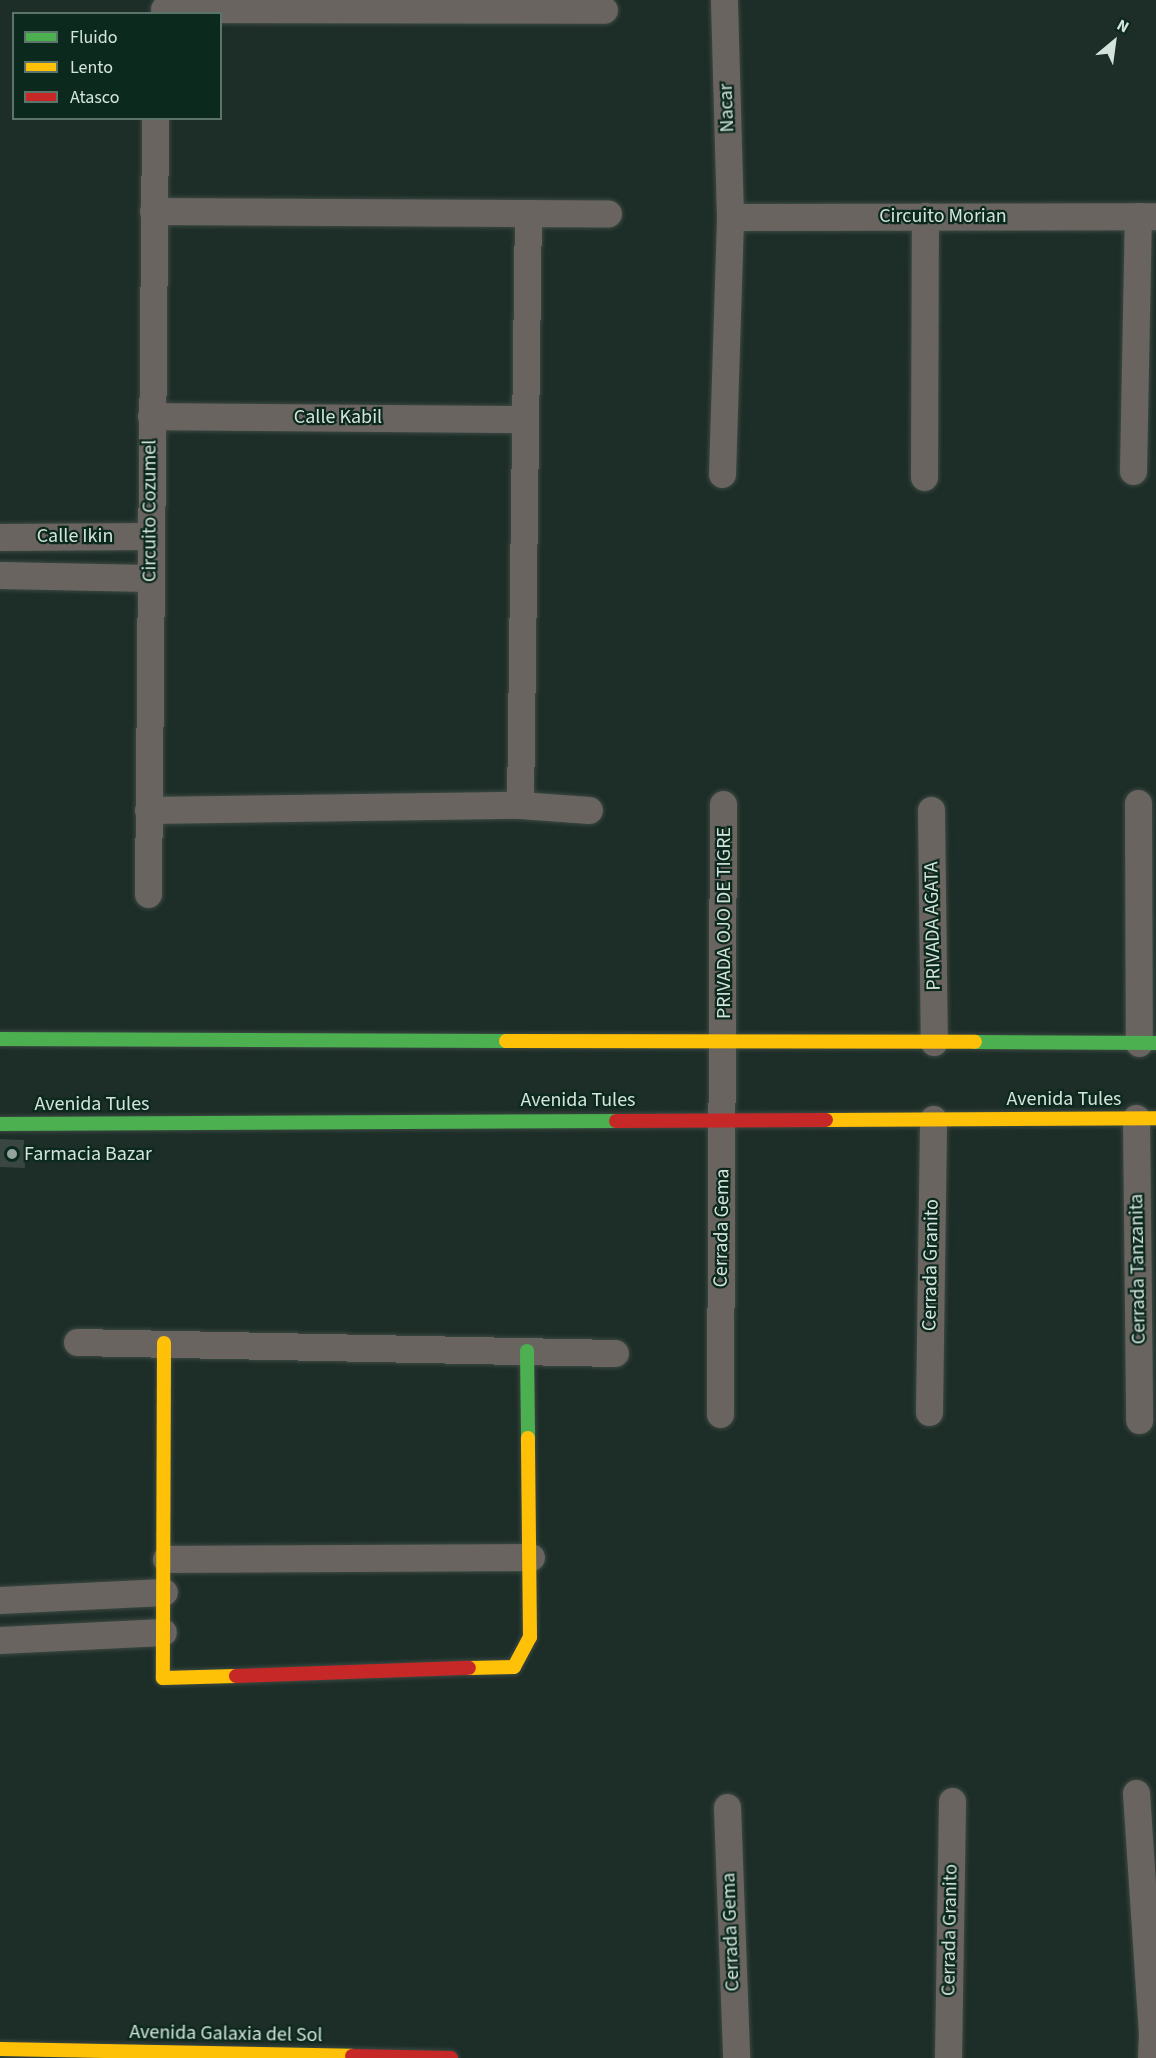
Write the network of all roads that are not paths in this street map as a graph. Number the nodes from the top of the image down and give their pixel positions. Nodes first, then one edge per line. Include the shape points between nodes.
1 (723, 0) edge
2 (524, 4) edge
3 (165, 8) edge
4 (604, 10) dead end
5 (155, 120) edge
6 (153, 211) junction
7 (528, 213) junction
8 (608, 213) dead end
9 (925, 216) junction
10 (1147, 216) edge
11 (730, 217) junction
12 (151, 416) junction
13 (525, 418) junction
14 (1133, 471) dead end
15 (723, 474) dead end
16 (924, 477) dead end
17 (150, 536) junction
18 (0, 537) edge
19 (0, 575) edge
20 (150, 578) junction
21 (1138, 803) dead end
22 (723, 804) dead end
23 (520, 805) junction
24 (148, 810) junction
25 (589, 810) dead end
26 (931, 810) dead end
27 (148, 894) dead end
28 (0, 1040) edge
29 (724, 1041) junction
30 (934, 1042) junction
31 (1148, 1042) edge
32 (1146, 1118) edge
33 (724, 1119) junction
34 (933, 1119) junction
35 (0, 1124) edge
36 (76, 1342) dead end
37 (164, 1343) junction
38 (527, 1350) junction
39 (615, 1353) dead end
40 (928, 1412) dead end
41 (720, 1414) dead end
42 (1140, 1420) dead end
43 (531, 1557) junction
44 (166, 1559) junction
45 (164, 1592) junction
46 (0, 1600) edge
47 (163, 1632) junction
48 (0, 1640) edge
49 (1136, 1793) dead end
50 (952, 1801) dead end
51 (727, 1807) dead end
52 (1, 2047) edge
53 (451, 2058) edge
54 (736, 2058) edge
55 (948, 2058) edge
56 (1151, 2058) edge

1 - 11 street, Nacar
2 - 3 street
2 - 4 street
5 - 6 street, Circuito Cozumel
6 - 7 street
6 - 12 street, Circuito Cozumel
7 - 8 street
7 - 13 street
9 - 10 street, Circuito Morian
9 - 11 street, Circuito Morian
9 - 16 street
10 - 14 street
11 - 15 street, Nacar
12 - 13 street, Calle Kabil
12 - 17 street, Circuito Cozumel
13 - 23 street
17 - 18 street, Calle Ikin
17 - 20 street, Circuito Cozumel
19 - 20 street, Calle Ikin
20 - 24 street, Circuito Cozumel
21 - 31 street
22 - 29 street, PRIVADA OJO DE TIGRE
23 - 24 street
23 - 25 street
24 - 27 street, Circuito Cozumel
26 - 30 street, PRIVADA AGATA
28 - 29 main road
29 - 30 main road
29 - 33 street, Cerrada Gema
30 - 31 main road
32 - 34 main road, Avenida Tules
32 - 42 street, Cerrada Tanzanita
33 - 34 main road, Avenida Tules
33 - 35 main road, Avenida Tules
33 - 41 street, Cerrada Gema
34 - 40 street, Cerrada Granito
36 - 37 street
37 - 38 street
37 - 44 main road
38 - 39 street
38 - 43 main road
43 - 44 street
43 - 47 main road via 530,1637 514,1667 163,1678
44 - 45 main road
45 - 46 street
45 - 47 main road
47 - 48 street
49 - 56 street
50 - 55 street, Cerrada Granito
51 - 54 street, Cerrada Gema
52 - 53 main road, Avenida Galaxia del Sol

